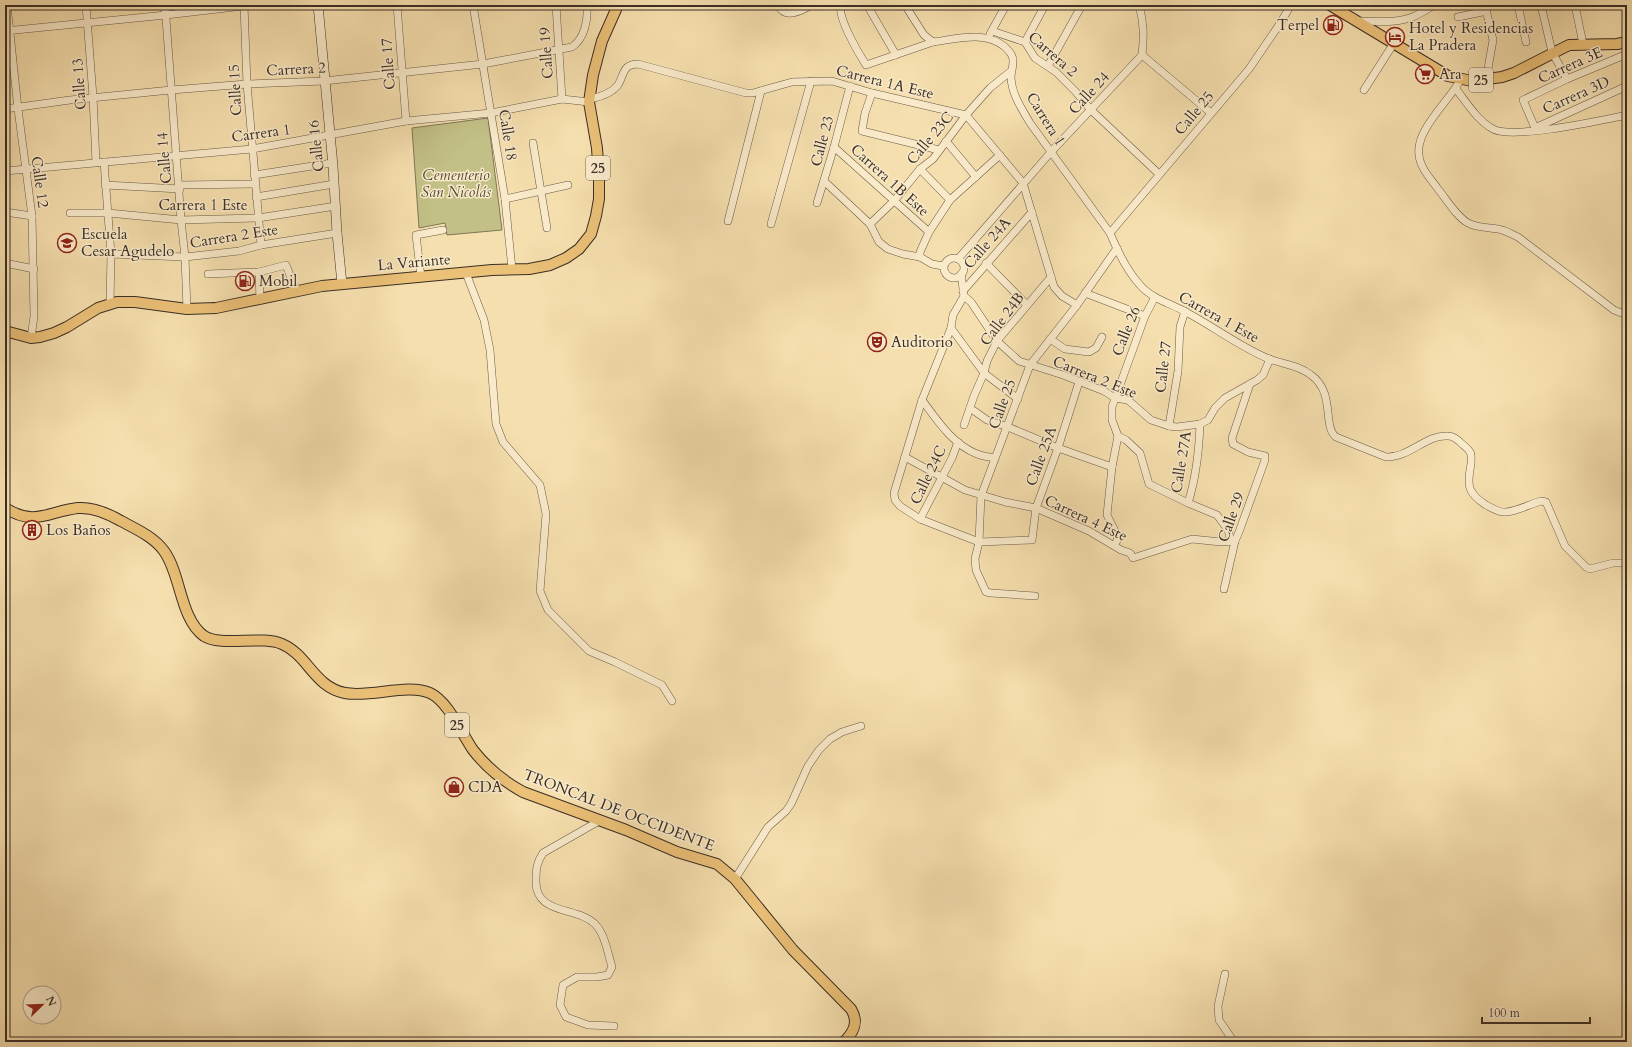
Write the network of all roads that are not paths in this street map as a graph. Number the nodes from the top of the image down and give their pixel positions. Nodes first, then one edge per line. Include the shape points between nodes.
1 (7, 5) edge
2 (86, 5) edge
3 (165, 5) edge
4 (244, 5) edge
5 (252, 5) edge
6 (318, 5) edge
7 (397, 5) edge
8 (473, 5) edge
9 (556, 5) edge
10 (587, 5) edge
11 (618, 5) edge
12 (778, 5) edge
13 (812, 5) edge
14 (841, 5) edge
15 (867, 5) edge
16 (905, 5) edge
17 (1006, 5) edge
18 (1045, 5) edge
19 (1082, 5) edge
20 (1139, 5) edge
21 (1291, 5) edge
22 (1330, 5) edge
23 (1434, 5) edge
24 (1518, 5) edge
25 (1541, 5) edge
26 (1575, 5) edge
27 (1486, 8) edge
28 (166, 15) junction
29 (1458, 17) dead end
30 (1356, 21) junction
31 (88, 22) junction
32 (7, 30) edge
33 (992, 31) junction
34 (988, 38) junction
35 (933, 42) junction
36 (1025, 42) junction
37 (1526, 42) dead end
38 (1627, 42) edge
39 (1394, 43) junction
40 (1583, 44) junction
41 (559, 50) junction
42 (1552, 52) junction
43 (896, 54) junction
44 (1627, 54) edge
45 (1142, 55) junction
46 (483, 64) junction
47 (1048, 66) junction
48 (1011, 70) junction
49 (402, 73) junction
50 (1461, 79) junction
51 (1567, 79) junction
52 (324, 80) junction
53 (1486, 80) junction
54 (811, 81) junction
55 (247, 84) junction
56 (850, 86) junction
57 (1627, 86) edge
58 (1456, 89) junction
59 (171, 90) junction
60 (1364, 90) dead end
61 (761, 91) junction
62 (872, 93) junction
63 (93, 97) junction
64 (562, 99) junction
65 (590, 100) junction
66 (5, 109) edge
67 (18, 109) junction
68 (1091, 110) junction
69 (491, 113) junction
70 (1211, 113) junction
71 (1627, 114) edge
72 (966, 115) junction
73 (406, 121) junction
74 (1535, 128) joint
75 (329, 136) junction
76 (946, 141) junction
77 (533, 142) dead end
78 (834, 147) junction
79 (252, 149) junction
80 (939, 150) junction
81 (1051, 152) junction
82 (1000, 154) junction
83 (177, 155) junction
84 (96, 162) junction
85 (104, 162) junction
86 (332, 163) junction
87 (920, 169) junction
88 (25, 170) junction
89 (5, 171) edge
90 (1159, 174) junction
91 (254, 175) junction
92 (976, 177) junction
93 (824, 181) junction
94 (1023, 183) junction
95 (255, 184) junction
96 (334, 184) junction
97 (105, 185) junction
98 (568, 185) dead end
99 (179, 187) junction
100 (541, 192) junction
101 (256, 197) junction
102 (505, 199) junction
103 (950, 200) junction
104 (894, 201) junction
105 (817, 203) dead end
106 (336, 206) junction
107 (5, 212) edge
108 (1032, 212) junction
109 (70, 213) dead end
110 (108, 214) junction
111 (32, 216) junction
112 (258, 218) junction
113 (181, 220) junction
114 (728, 221) dead end
115 (771, 224) dead end
116 (870, 224) junction
117 (547, 228) dead end
118 (442, 230) dead end
119 (929, 232) junction
120 (337, 233) junction
121 (1110, 233) junction
122 (261, 245) junction
123 (1117, 248) junction
124 (111, 254) junction
125 (920, 257) junction
126 (186, 258) junction
127 (958, 259) junction
128 (5, 263) edge
129 (986, 263) junction
130 (943, 266) junction
131 (34, 269) junction
132 (512, 270) junction
133 (259, 272) junction
134 (466, 273) junction
135 (208, 274) dead end
136 (961, 274) junction
137 (420, 277) junction
138 (1050, 277) junction
139 (342, 284) junction
140 (296, 291) junction
141 (1085, 293) junction
142 (963, 294) junction
143 (1155, 297) junction
144 (260, 300) junction
145 (110, 304) junction
146 (1027, 305) junction
147 (1077, 306) junction
148 (187, 309) junction
149 (1184, 311) junction
150 (1627, 315) edge
151 (1145, 316) junction
152 (951, 328) junction
153 (5, 330) edge
154 (1102, 337) dead end
155 (31, 338) junction
156 (1050, 340) junction
157 (997, 341) junction
158 (1270, 359) junction
159 (1030, 365) junction
160 (984, 373) junction
161 (1079, 382) junction
162 (1250, 384) junction
163 (1115, 398) junction
164 (1018, 399) junction
165 (922, 400) junction
166 (970, 408) junction
167 (1200, 424) junction
168 (964, 425) dead end
169 (1169, 426) junction
170 (1008, 427) junction
171 (1118, 436) junction
172 (958, 442) junction
173 (1058, 448) junction
174 (905, 457) junction
175 (995, 458) junction
176 (1112, 467) junction
177 (942, 478) junction
178 (981, 496) junction
179 (1188, 503) junction
180 (5, 508) edge
181 (1036, 508) junction
182 (920, 518) junction
183 (1233, 541) junction
184 (979, 542) junction
185 (1115, 546) junction
186 (1627, 563) edge
187 (1224, 589) dead end
188 (1035, 596) dead end
189 (672, 701) dead end
190 (861, 726) dead end
191 (599, 821) junction
192 (735, 879) junction
193 (1225, 974) dead end
194 (614, 1026) dead end
195 (844, 1042) edge
196 (1234, 1042) edge

1 - 32 street, Calle 12
2 - 31 street, Calle 13
3 - 28 street, Calle 14
4 - 5 street
4 - 28 street
4 - 55 street, Calle 15
6 - 52 street, Calle 16
7 - 49 street, Calle 17
8 - 46 street, Calle 18
9 - 41 street, Calle 19
10 - 41 street, Carrera 2 via 587,19 578,43
11 - 65 main road, La Variante / 25 via 602,41 593,75
12 - 13 street via 783,12 790,13
14 - 43 street via 840,13 866,65
15 - 43 street
16 - 35 street via 924,35
17 - 33 street
18 - 36 street
19 - 47 street
20 - 45 street via 1143,21
21 - 70 street, Calle 25 via 1249,68
22 - 30 main road, 25
23 - 30 street via 1402,20
24 - 37 street
25 - 42 street
26 - 40 street
27 - 29 street
27 - 53 street via 1493,40
28 - 31 street
28 - 59 street, Calle 14
30 - 39 main road, 25
31 - 32 street
31 - 63 street, Calle 13
32 - 67 street, Calle 12
33 - 34 street
33 - 36 street, Carrera 2
34 - 35 street, Carrera 1 via 973,37
34 - 48 street, Carrera 1 via 1010,53 1013,58
35 - 43 street
36 - 47 street, Carrera 2 via 1035,58
38 - 40 main road, 25
39 - 50 main road, 25 via 1448,76
39 - 60 street
40 - 42 main road, 25 via 1569,45
41 - 46 street, Carrera 2
41 - 64 street, Calle 19
42 - 51 street
42 - 53 main road, 25 via 1514,73
44 - 51 street, Carrera 3E
45 - 68 street, Calle 24
45 - 70 street
46 - 49 street, Carrera 2
46 - 69 street, Calle 18
47 - 68 street, Carrera 2 via 1075,90
48 - 72 street, Calle 23C via 990,88
48 - 81 street, Carrera 1 via 1013,90 1020,105
49 - 52 street, Carrera 2
49 - 73 street, Calle 17
50 - 53 main road, 25
50 - 58 street
51 - 74 street, Carrera 3E via 1523,100
52 - 55 street, Carrera 2
52 - 75 street, Calle 16
54 - 56 street, Carrera 1A Este via 832,80
54 - 61 street, Carrera 1A Este via 781,84
54 - 115 street
55 - 59 street, Carrera 2
55 - 79 street, Calle 15
56 - 62 street, Carrera 1A Este
56 - 78 street, Calle 23
57 - 74 street, Carrera 3D
58 - 71 street via 1481,120 1502,132 1532,131
58 - 150 street via 1429,123 1420,146 1418,155 1429,177 1457,214 1469,224 1499,229 1518,237 1614,310
59 - 63 street, Carrera 2
59 - 83 street, Calle 14
61 - 65 street, Carrera 1A Este via 746,93 633,64 624,71 612,91
61 - 114 street
62 - 72 street, Carrera 1A Este
62 - 80 street via 862,131
63 - 67 street, Carrera 2
63 - 84 street, Calle 13
64 - 65 street, Carrera 1
64 - 69 street, Carrera 1
65 - 132 main road, La Variante / 25 via 599,178 599,199 591,234 579,249 566,258 550,265
66 - 67 street, Carrera 2
67 - 88 street, Calle 12
68 - 81 street, Calle 24
68 - 90 street, Carrera 2
69 - 73 street, Carrera 1
69 - 102 street, Calle 18
70 - 90 street, Calle 25
72 - 76 street, Calle 23C
72 - 82 street
73 - 75 street, Carrera 1
75 - 79 street, Carrera 1
75 - 86 street, Calle 16
76 - 80 street, Calle 23C
76 - 92 street
77 - 100 street
78 - 93 street, Calle 23
78 - 104 street, Carrera 1B Este
79 - 83 street, Carrera 1
79 - 91 street, Calle 15
80 - 87 street, Calle 23C via 933,159
81 - 94 street, Calle 24
81 - 121 street, Carrera 1
82 - 92 street
82 - 94 street
83 - 85 street, Carrera 1
83 - 99 street, Calle 14
84 - 85 street, Carrera 1
84 - 88 street, Carrera 1
85 - 97 street
86 - 91 street
86 - 96 street, Calle 16
87 - 103 street
87 - 104 street, Calle 23C
88 - 89 street, Carrera 1
88 - 111 street, Calle 12
90 - 121 street, Calle 25
91 - 95 street, Calle 15
92 - 103 street
93 - 105 street, Calle 23
93 - 116 street
94 - 108 street
94 - 127 street, Calle 24
95 - 99 street
95 - 101 street, Calle 15
96 - 101 street
96 - 106 street, Calle 16
97 - 99 street
97 - 110 street
98 - 100 street
99 - 113 street, Calle 14
100 - 102 street
100 - 117 street
101 - 112 street, Calle 15
102 - 132 street, Calle 18
103 - 119 street
104 - 116 street, Calle 23C
104 - 119 street, Carrera 1B Este
106 - 112 street, Carrera 1 Este
106 - 120 street, Calle 16
107 - 111 street
108 - 129 street, Calle 24A
108 - 138 street
109 - 110 street, Carrera 1 Este
110 - 113 street, Carrera 1 Este
110 - 124 street
111 - 131 street, Calle 12
112 - 113 street, Carrera 1 Este
112 - 122 street, Calle 15
113 - 126 street, Calle 14
116 - 125 street via 879,242 888,249
118 - 137 street via 416,235
119 - 125 street
120 - 122 street, Carrera 2 Este
120 - 139 street, Calle 16
121 - 123 street, Carrera 1
122 - 126 street, Carrera 2 Este
123 - 141 street, Calle 25
123 - 143 street, Carrera 1 via 1140,286
124 - 126 street, Carrera 2 Este
124 - 145 street
125 - 130 street via 932,264
126 - 148 street, Calle 14
127 - 130 street via 952,258
127 - 136 street via 963,263 964,269
128 - 131 street
129 - 142 street, Calle 24A
129 - 146 street
130 - 136 street via 948,276 956,277
131 - 155 street, Calle 12 via 34,316
132 - 134 main road, La Variante / 25
133 - 135 street
133 - 140 street via 286,265
133 - 144 street
134 - 137 main road, La Variante / 25
134 - 189 street via 484,320 490,350 496,424 503,442 540,485 546,514 540,591 548,610 589,651 662,685
136 - 142 street
137 - 139 main road, La Variante / 25
138 - 146 street, Calle 24B
138 - 147 street via 1062,296
139 - 140 main road, La Variante / 25
140 - 144 main road, La Variante / 25
141 - 147 street, Calle 25
141 - 151 street
142 - 152 street, Calle 24A via 952,315
142 - 157 street, Carrera 2 Este
143 - 149 street, Carrera 1 Este
143 - 151 street, Calle 26
144 - 148 main road, La Variante / 25 via 216,308
145 - 148 main road, La Variante / 25 via 131,302
145 - 155 main road, La Variante / 25 via 54,333
146 - 157 street, Calle 24B
147 - 156 street, Calle 25
149 - 158 street, Carrera 1 Este via 1232,341
149 - 169 street, Calle 27
151 - 163 street, Calle 26
152 - 160 street
152 - 165 street, Calle 24A
153 - 155 main road, La Variante / 25
154 - 156 street via 1096,348 1089,352 1065,349
156 - 159 street, Calle 25
157 - 159 street, Carrera 2 Este via 1019,361
157 - 160 street, Calle 24B
158 - 162 street via 1263,375
158 - 186 street, Carrera 1 Este via 1310,373 1320,382 1326,396 1332,431 1336,437 1390,458 1408,453 1437,437 1449,436 1458,440 1470,452 1472,459 1468,481 1471,492 1481,501 1494,509 1506,512 1541,501 1546,502 1560,539 1571,554 1586,567 1590,569 1613,563
159 - 161 street, Carrera 2 Este
159 - 164 street, Calle 25
160 - 164 street
160 - 166 street, Calle 24B
161 - 163 street, Carrera 2 Este
161 - 173 street, Calle 25A
162 - 167 street via 1225,398 1208,420
162 - 183 street, Calle 29 via 1232,438 1233,444 1248,452 1265,456 1265,460 1239,532
163 - 169 street, Carrera 2 Este via 1128,400 1151,420
163 - 171 street, Calle 26 via 1112,420
164 - 170 street, Calle 25
165 - 172 street via 943,428
165 - 174 street, Calle 24A
166 - 168 street, Calle 24B
166 - 170 street via 987,420
167 - 169 street, Carrera 2 Este
167 - 179 street, Calle 27A via 1194,484
170 - 173 street
170 - 175 street, Calle 25
171 - 176 street
171 - 179 street via 1140,453 1149,484
172 - 175 street via 976,453
172 - 177 street, Calle 24C
173 - 176 street
173 - 181 street, Calle 25A
174 - 177 street, Carrera 4 Este
174 - 182 street, Calle 24A via 894,492 895,500
175 - 178 street, Calle 25
176 - 185 street via 1107,515 1118,537
177 - 178 street, Carrera 4 Este
177 - 182 street, Calle 24C
178 - 181 street, Carrera 4 Este
178 - 184 street, Calle 25
179 - 183 street via 1217,515
180 - 191 main road, TRONCAL DE OCCIDENTE / 25 via 21,516 46,516 84,508 120,520 148,536 163,550 187,611 193,623 204,635 216,639 280,643 295,652 322,682 338,691 357,695 412,690 430,693 442,703 484,764 496,775 523,792
181 - 184 street, Calle 25A via 1032,540
181 - 185 street, Carrera 4 Este via 1089,531
182 - 184 street
183 - 185 street, Carrera 4 Este via 1192,538 1133,558 1130,553
183 - 187 street, Calle 29
184 - 188 street, Calle 25 via 976,570 986,592
190 - 192 street via 836,735 819,750 808,766 791,804 768,827
191 - 192 main road, TRONCAL DE OCCIDENTE / 25 via 677,852 717,864
191 - 194 street via 543,853 536,868 535,884 546,904 595,924 612,967 608,975 577,977 563,985 560,1005 566,1017 588,1025
192 - 195 main road, TRONCAL DE OCCIDENTE / 25 via 793,950 851,1009 856,1021 851,1035
193 - 196 street via 1218,1006 1219,1020

